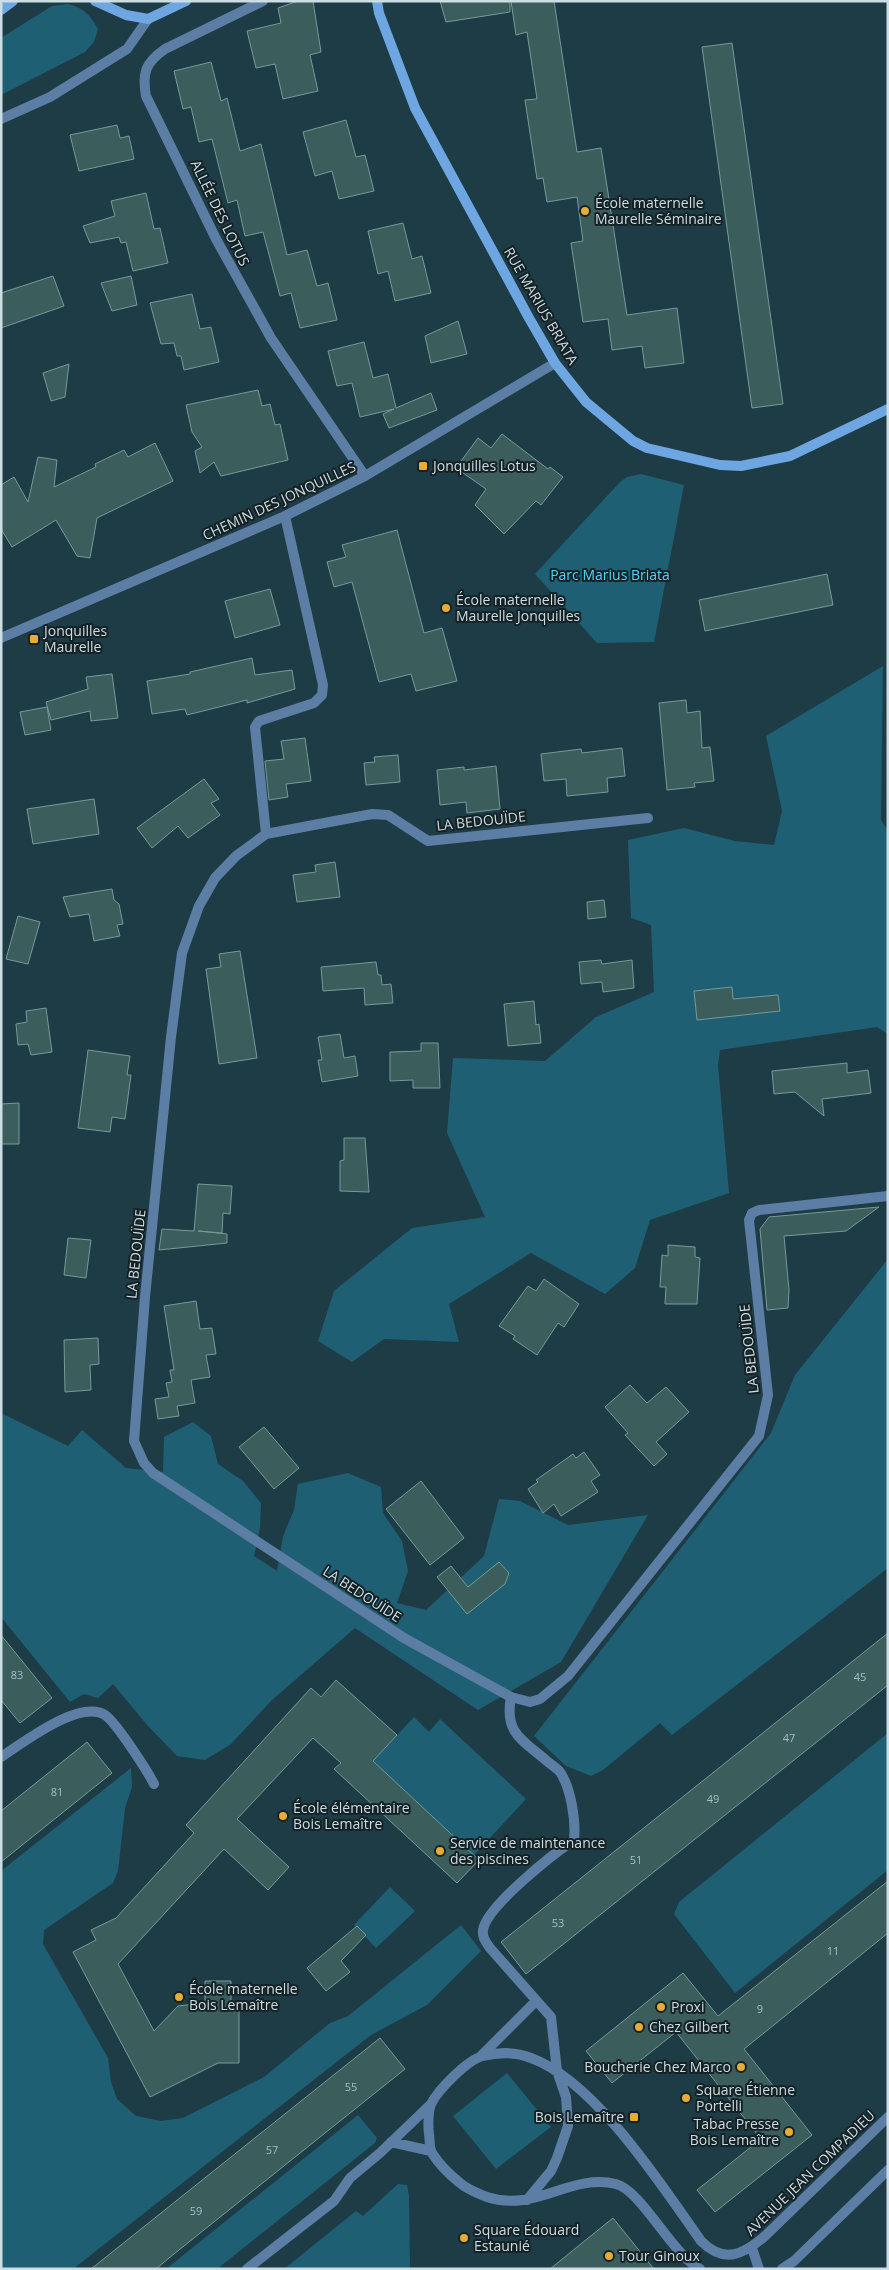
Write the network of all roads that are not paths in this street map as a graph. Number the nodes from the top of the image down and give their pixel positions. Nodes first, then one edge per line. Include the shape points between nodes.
1 (13, 1) edge
2 (95, 1) edge
3 (186, 1) edge
4 (263, 1) edge
5 (375, 1) edge
6 (110, 5) edge
7 (1, 10) edge
8 (148, 19) junction
9 (1, 119) edge
10 (555, 362) junction
11 (888, 409) edge
12 (365, 476) junction
13 (285, 516) junction
14 (1, 638) edge
15 (648, 818) dead end
16 (266, 834) junction
17 (888, 1196) edge
18 (511, 1697) junction
19 (1, 1757) edge
20 (154, 1784) dead end
21 (536, 2001) junction
22 (481, 2056) junction
23 (557, 2071) junction
24 (430, 2105) junction
25 (888, 2118) edge
26 (392, 2142) junction
27 (431, 2151) junction
28 (888, 2170) edge
29 (527, 2201) junction
30 (752, 2248) junction
31 (246, 2269) edge
32 (700, 2269) edge
33 (759, 2269) edge
34 (782, 2269) edge

1 - 7 street
2 - 6 street
3 - 8 street
4 - 12 street, ALLÉE DES LOTUS via 152,58 143,78 146,96 216,239 271,338
5 - 10 street, RUE MARIUS BRIATA via 415,108
6 - 8 street via 126,15
8 - 9 street via 127,48 50,97
10 - 11 street, RUE MARIUS BRIATA via 586,402 633,441 647,448 720,465 741,466 790,456
10 - 12 street, CHEMIN DES JONQUILLES
12 - 13 street, CHEMIN DES JONQUILLES
13 - 14 street, CHEMIN DES JONQUILLES
13 - 16 street via 323,685 322,695 314,703 260,721 255,727
15 - 16 street, LA BEDOUÏDE via 428,840 388,814 372,814
16 - 18 street, LA BEDOUÏDE via 236,856 215,878 199,906 182,953 145,1296 134,1441 144,1463 153,1473 404,1638
17 - 18 street, LA BEDOUÏDE via 752,1213 749,1220 768,1395 759,1436 568,1676 540,1699 530,1702
18 - 21 street via 509,1721 515,1733 560,1772 575,1825 574,1840 497,1905 483,1929 483,1938 490,1948
19 - 20 street via 64,1718 92,1712 106,1715 145,1766
21 - 22 street
21 - 23 street via 551,2017
22 - 23 street, AVENUE JEAN COMPADIEU via 513,2053 532,2058
22 - 24 street via 460,2071
23 - 29 street via 566,2097 568,2126 551,2171
23 - 30 street, AVENUE JEAN COMPADIEU via 600,2107 708,2248 731,2255
24 - 26 street
24 - 27 street
25 - 30 street, AVENUE JEAN COMPADIEU
26 - 27 street
26 - 31 street via 350,2178 334,2201
27 - 29 street via 443,2167 472,2191 498,2200
28 - 34 street
29 - 32 street via 583,2183 618,2184 644,2208 680,2254
30 - 33 street, AVENUE JEAN COMPADIEU

